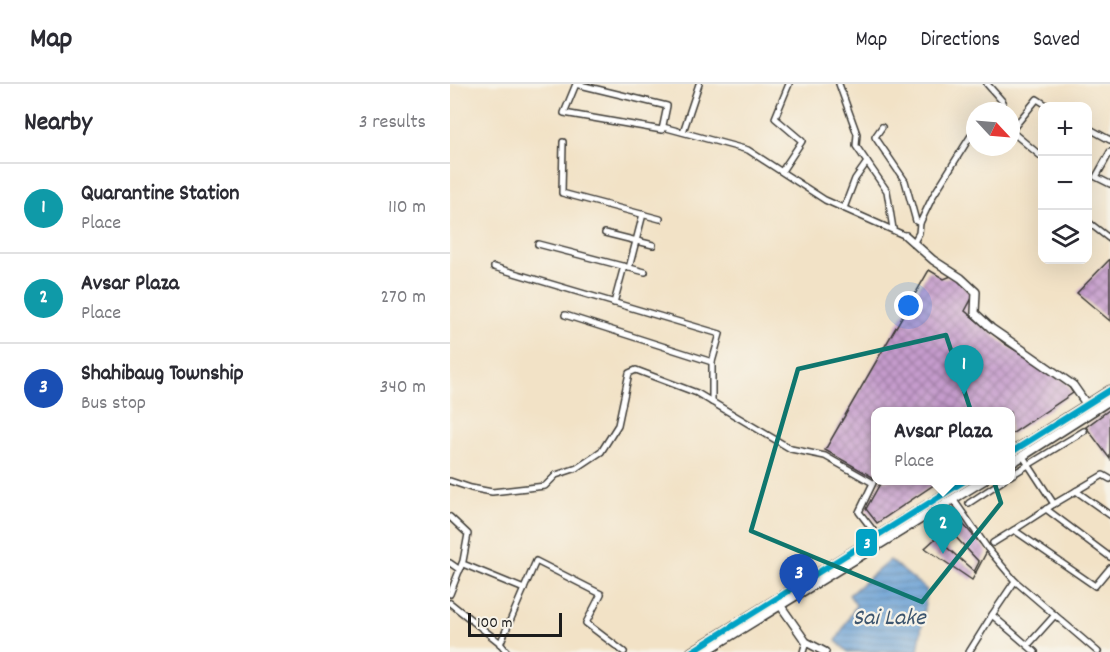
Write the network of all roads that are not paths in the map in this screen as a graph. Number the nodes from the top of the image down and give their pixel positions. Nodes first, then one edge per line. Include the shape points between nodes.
1 (699, 84) edge
2 (789, 84) edge
3 (839, 84) edge
4 (987, 84) edge
5 (1003, 102) dead end
6 (1042, 102) edge
7 (663, 127) junction
8 (882, 127) dead end
9 (1092, 130) edge
10 (683, 132) junction
11 (1110, 140) edge
12 (563, 142) dead end
13 (966, 143) edge
14 (1110, 152) edge
15 (1038, 154) edge
16 (867, 162) junction
17 (782, 171) junction
18 (1110, 184) edge
19 (844, 208) junction
20 (643, 214) junction
21 (660, 219) dead end
22 (920, 223) junction
23 (1092, 225) edge
24 (893, 230) junction
25 (605, 233) dead end
26 (906, 236) joint
27 (1110, 239) edge
28 (636, 241) junction
29 (914, 242) junction
30 (538, 244) dead end
31 (653, 245) dead end
32 (494, 267) dead end
33 (627, 267) junction
34 (645, 272) dead end
35 (614, 303) junction
36 (565, 315) dead end
37 (712, 362) junction
38 (1110, 390) edge
39 (1110, 400) edge
40 (712, 402) junction
41 (1087, 405) junction
42 (1084, 431) dead end
43 (1017, 453) edge
44 (1028, 465) junction
45 (1015, 473) edge
46 (1110, 479) edge
47 (450, 481) edge
48 (871, 482) edge
49 (872, 485) edge
50 (960, 485) edge
51 (976, 485) edge
52 (996, 485) edge
53 (1076, 491) junction
54 (953, 499) junction
55 (969, 503) dead end
56 (1054, 504) junction
57 (1046, 509) junction
58 (1110, 515) edge
59 (450, 517) edge
60 (1014, 530) junction
61 (880, 540) junction
62 (993, 543) dead end
63 (1110, 557) edge
64 (450, 563) edge
65 (462, 564) junction
66 (1110, 568) edge
67 (460, 570) junction
68 (1015, 581) junction
69 (524, 589) junction
70 (450, 594) edge
71 (778, 602) junction
72 (450, 603) edge
73 (992, 615) junction
74 (1055, 615) junction
75 (806, 642) junction
76 (500, 644) junction
77 (1028, 645) junction
78 (507, 652) edge
79 (624, 652) edge
80 (692, 652) edge
81 (704, 652) edge
82 (803, 652) edge
83 (825, 652) edge
84 (969, 652) edge
85 (1035, 652) edge
86 (1098, 652) edge

1 - 10 street
2 - 17 street via 775,118 802,141
3 - 16 street via 857,134 856,146
4 - 5 street
6 - 15 street via 1037,99 1011,131
7 - 7 street via 662,130 564,113 576,84 667,106
7 - 10 street
8 - 22 street via 875,137 905,181 916,221
9 - 11 street
10 - 17 street via 748,150
12 - 20 street via 562,193
13 - 22 street
14 - 18 street via 1096,177
16 - 19 street via 855,179
16 - 24 street via 886,191
17 - 19 street
19 - 24 street
20 - 21 street
20 - 28 street
22 - 29 street via 920,233
23 - 27 street
24 - 26 street
25 - 28 street
26 - 29 street
28 - 31 street
28 - 33 street
29 - 41 street via 976,292 975,313 1073,385
30 - 33 street
32 - 35 street
33 - 34 street
33 - 35 street
35 - 37 street via 720,334
36 - 37 street
37 - 40 street
38 - 41 highway
39 - 43 highway
40 - 47 street via 636,370 629,372 618,425 601,452 577,468 556,475 545,486 492,492
40 - 48 street via 791,449 825,456
41 - 43 highway
42 - 44 street
43 - 44 street
44 - 45 street
44 - 56 street
46 - 53 street via 1103,475
49 - 61 street via 859,512
50 - 61 highway
51 - 54 highway
52 - 55 street
53 - 56 street
53 - 58 street
54 - 61 highway
54 - 68 street
56 - 57 street
57 - 60 street
57 - 63 street
59 - 65 street via 468,534
60 - 62 street
60 - 66 street via 1095,586
61 - 71 highway
64 - 67 street
65 - 67 street
65 - 69 street
67 - 70 street
68 - 73 street
68 - 74 street
69 - 76 street
69 - 79 street via 536,561 601,594 586,623
71 - 75 street
71 - 80 highway
71 - 81 highway
72 - 76 street
73 - 77 street
73 - 84 street
74 - 77 street
74 - 86 street
75 - 82 street
75 - 83 street
76 - 78 street
77 - 85 street

